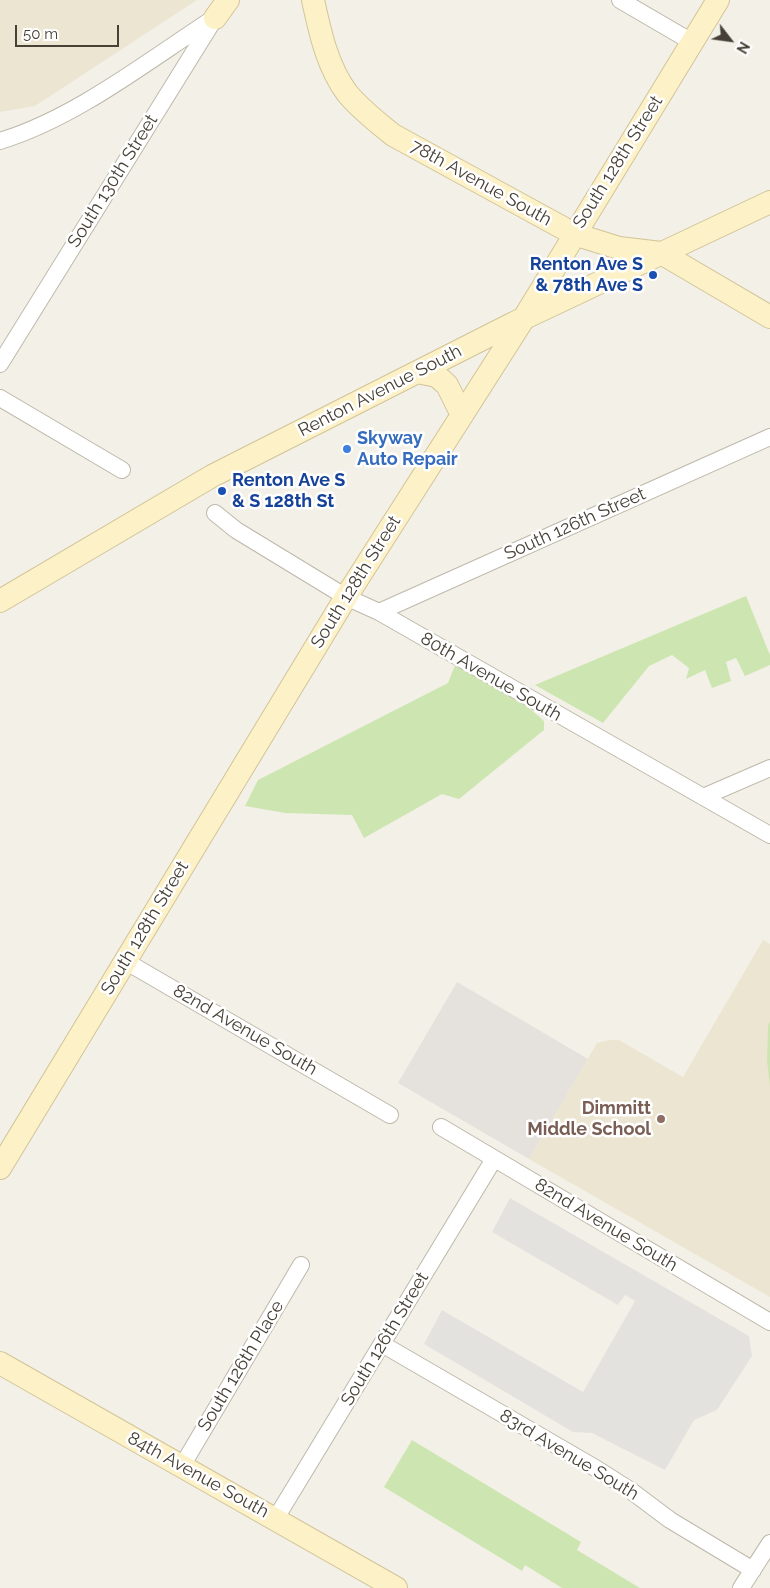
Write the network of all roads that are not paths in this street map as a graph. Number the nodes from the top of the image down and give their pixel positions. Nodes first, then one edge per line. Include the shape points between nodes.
1 (228, 0) edge
2 (313, 0) edge
3 (620, 0) edge
4 (718, 0) edge
5 (215, 18) junction
6 (692, 42) junction
7 (0, 141) edge
8 (770, 202) edge
9 (574, 234) junction
10 (660, 253) junction
11 (770, 317) edge
12 (524, 318) junction
13 (0, 364) edge
14 (417, 372) junction
15 (0, 398) edge
16 (462, 416) junction
17 (770, 437) edge
18 (122, 470) dead end
19 (215, 514) dead end
20 (346, 597) junction
21 (0, 602) edge
22 (379, 612) junction
23 (770, 768) edge
24 (704, 797) junction
25 (770, 835) edge
26 (126, 961) junction
27 (390, 1115) dead end
28 (441, 1127) dead end
29 (494, 1159) junction
30 (0, 1168) edge
31 (301, 1266) dead end
32 (770, 1322) edge
33 (382, 1344) junction
34 (0, 1363) edge
35 (182, 1466) junction
36 (276, 1518) junction
37 (770, 1543) edge
38 (753, 1570) junction
39 (396, 1588) edge
40 (742, 1588) edge

1 - 5 street, South 130th Street
2 - 9 street, 78th Avenue South via 324,46 333,67 347,93 368,115 392,135
3 - 6 street
4 - 6 street, South 128th Street
5 - 7 street via 62,115
5 - 13 street, South 130th Street
6 - 9 street, South 128th Street
8 - 10 street, Renton Avenue South
9 - 10 street, 78th Avenue South via 619,248
9 - 12 street, South 128th Street
10 - 11 street, 78th Avenue South
10 - 12 street, Renton Avenue South
12 - 14 street, Renton Avenue South
12 - 16 street, South 128th Street
14 - 16 street via 437,376 447,385
14 - 21 street, Renton Avenue South via 212,476
15 - 18 street
16 - 20 street, South 128th Street
17 - 22 street, South 126th Street
19 - 20 street, 80th Avenue South
20 - 22 street, 80th Avenue South
20 - 26 street, South 128th Street
22 - 24 street, 80th Avenue South
23 - 24 street
24 - 25 street, 80th Avenue South
26 - 27 street, 82nd Avenue South
26 - 30 street, South 128th Street
28 - 29 street, 82nd Avenue South
29 - 32 street, 82nd Avenue South
29 - 33 street, South 126th Street
31 - 35 street, South 126th Place
33 - 36 street, South 126th Street
33 - 38 street, 83rd Avenue South via 630,1490 670,1520
34 - 35 street, 84th Avenue South
35 - 36 street, 84th Avenue South
36 - 39 street, 84th Avenue South
37 - 38 street
38 - 40 street

